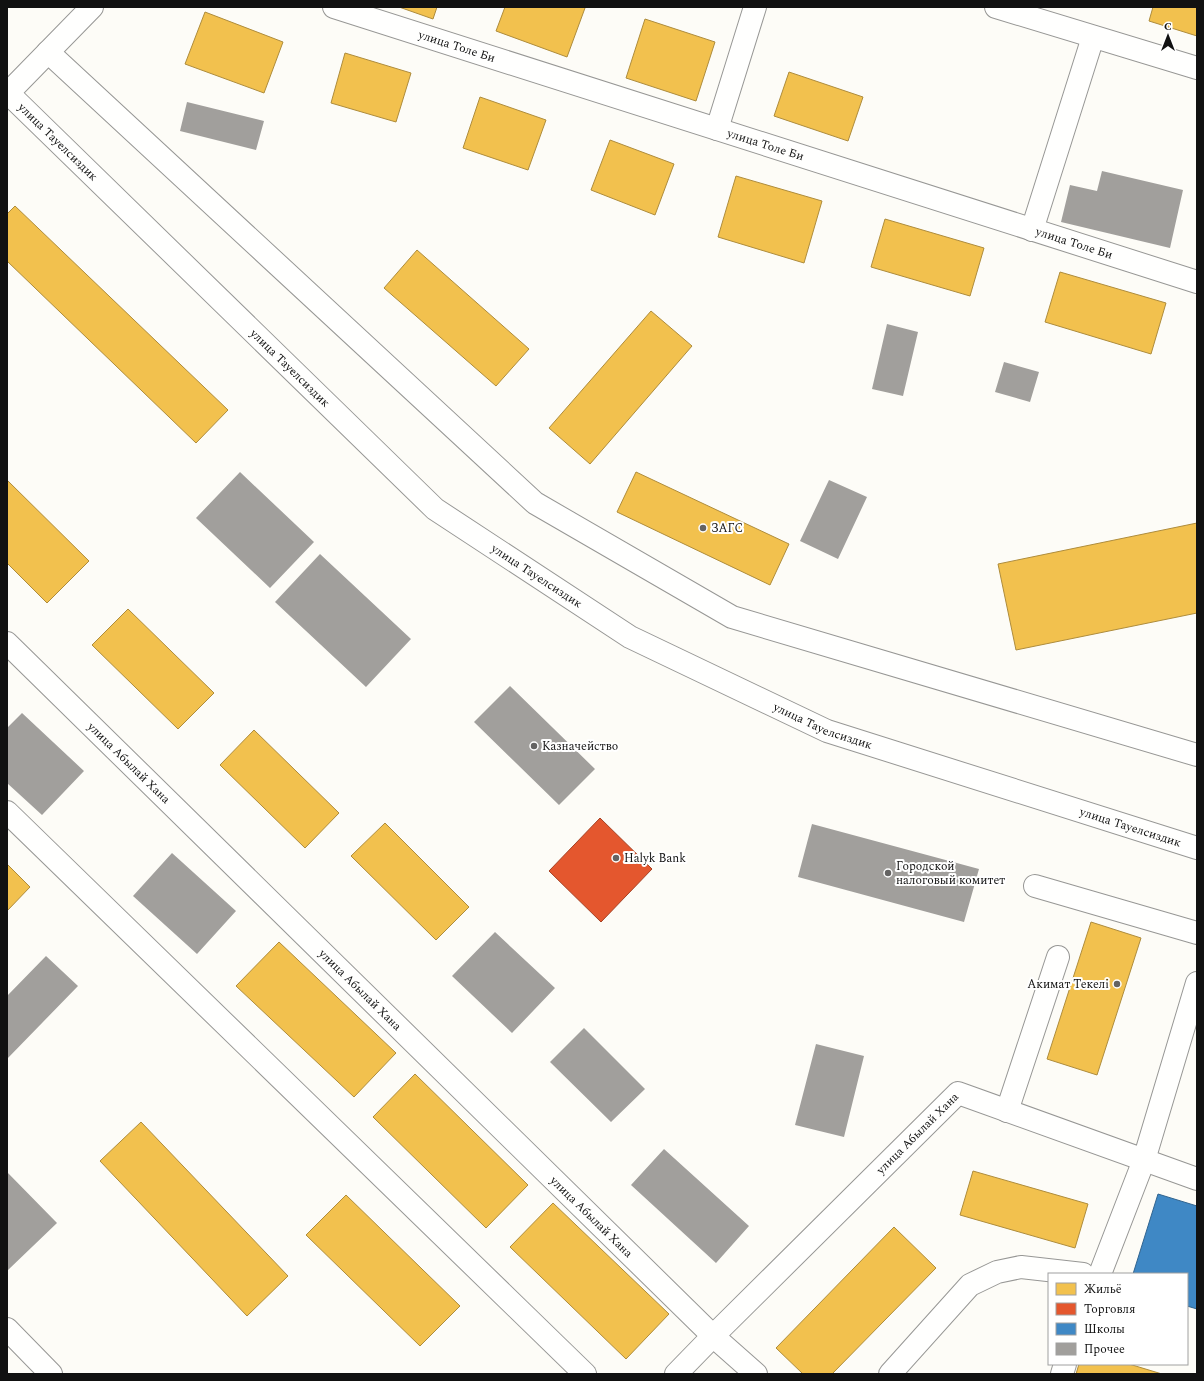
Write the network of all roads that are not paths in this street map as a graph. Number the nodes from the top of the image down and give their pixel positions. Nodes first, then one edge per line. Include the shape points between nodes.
1 (92, 7) edge
2 (334, 7) edge
3 (755, 7) edge
4 (996, 7) edge
5 (1094, 36) junction
6 (48, 52) junction
7 (1197, 68) edge
8 (8, 94) edge
9 (717, 129) junction
10 (1032, 230) junction
11 (1197, 282) edge
12 (7, 643) edge
13 (1197, 755) edge
14 (7, 812) edge
15 (1197, 848) edge
16 (1035, 886) dead end
17 (1197, 933) edge
18 (1058, 957) dead end
19 (1197, 983) edge
20 (1007, 1111) junction
21 (1144, 1160) junction
22 (1197, 1179) edge
23 (1074, 1273) edge
24 (1100, 1273) edge
25 (7, 1329) edge
26 (713, 1336) junction
27 (51, 1374) edge
28 (585, 1374) edge
29 (676, 1374) edge
30 (756, 1374) edge
31 (890, 1374) edge

1 - 6 street
2 - 9 street, улица Толе Би
3 - 9 street
4 - 5 street
5 - 7 street
5 - 10 street
6 - 8 street
6 - 13 street via 535,503 732,617
8 - 15 street, улица Тауелсиздик via 435,509 630,637 827,731
9 - 10 street, улица Толе Би
10 - 11 street, улица Толе Би
12 - 26 street, улица Абылай Хана
14 - 28 street
16 - 17 street
18 - 20 street
19 - 21 street
20 - 21 street, улица Абылай Хана
20 - 26 street, улица Абылай Хана via 958,1093
21 - 22 street, улица Абылай Хана
21 - 24 street
23 - 31 street via 1021,1267 997,1272 970,1285
25 - 27 street
26 - 29 street, улица Абылай Хана
26 - 30 street, улица Абылай Хана

